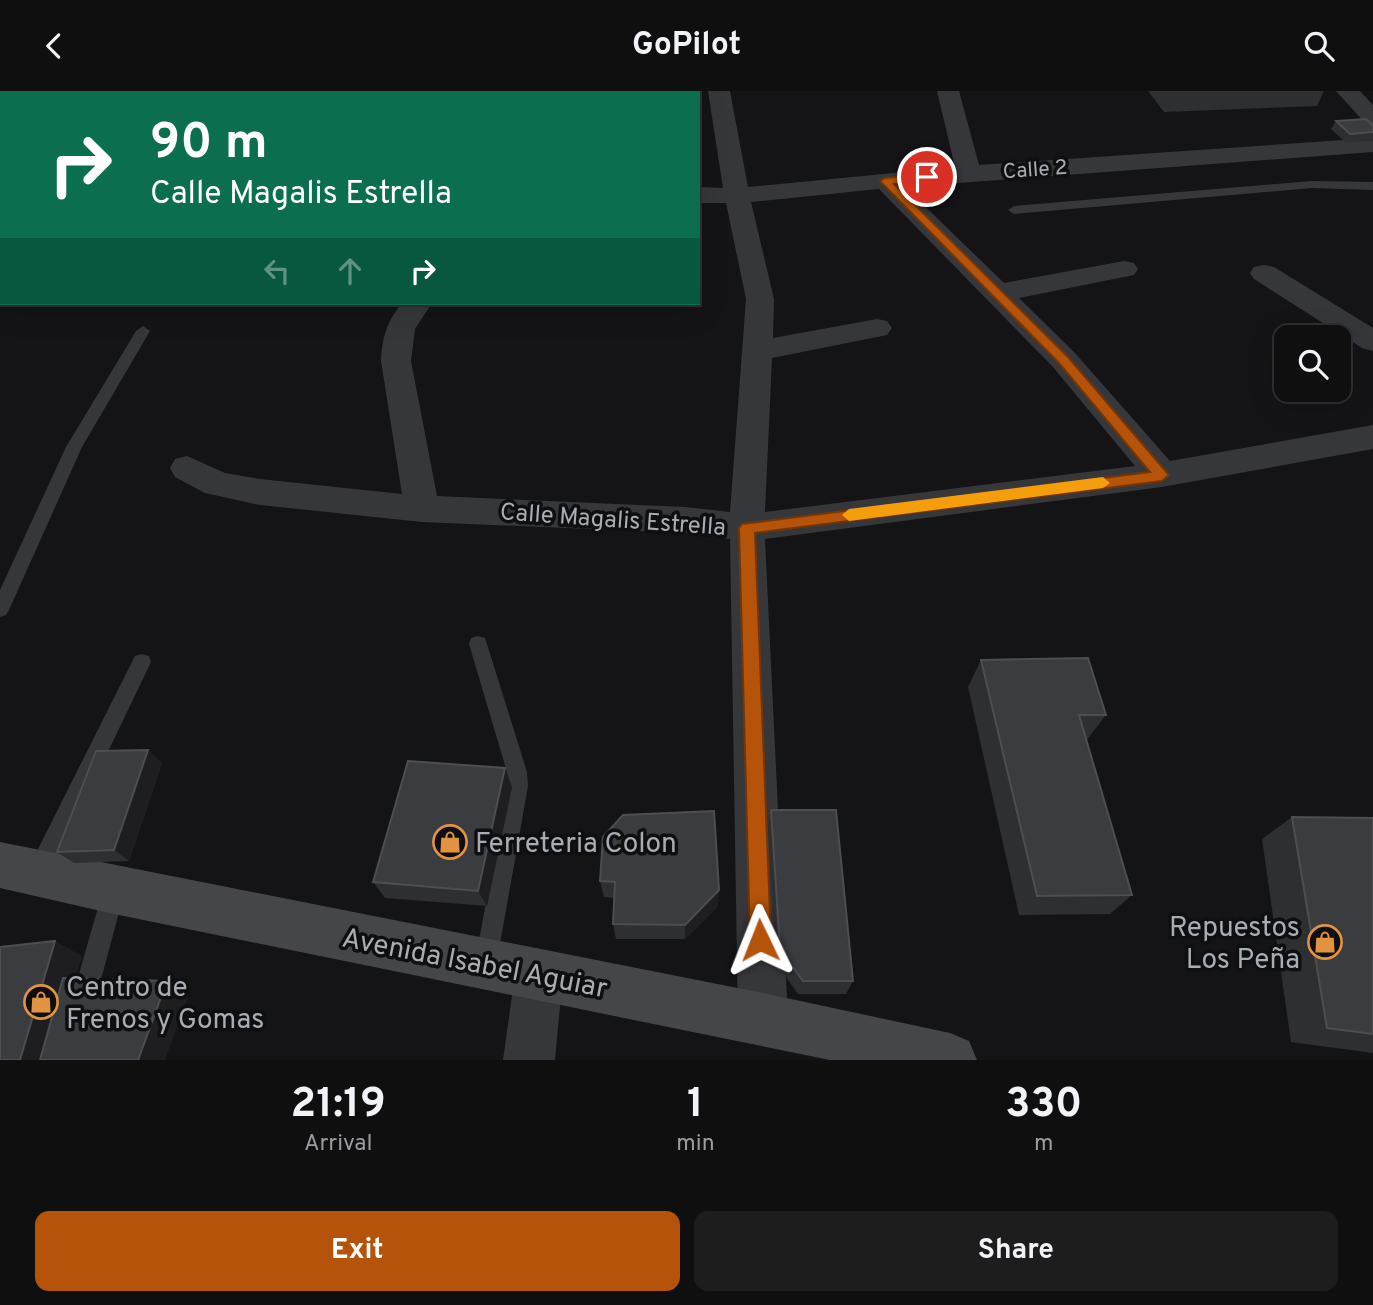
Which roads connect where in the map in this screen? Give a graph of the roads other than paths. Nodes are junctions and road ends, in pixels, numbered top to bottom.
1 (948, 91) edge
2 (1347, 91) edge
3 (712, 94) edge
4 (1373, 118) edge
5 (1373, 145) edge
6 (969, 173) junction
7 (885, 181) junction
8 (1373, 186) edge
9 (700, 195) edge
10 (737, 196) junction
11 (1014, 210) dead end
12 (1125, 269) dead end
13 (1264, 273) dead end
14 (999, 293) junction
15 (416, 305) edge
16 (877, 328) dead end
17 (143, 331) dead end
18 (1373, 341) edge
19 (757, 351) junction
20 (1373, 437) edge
21 (187, 468) dead end
22 (1162, 475) junction
23 (422, 509) junction
24 (747, 528) junction
25 (0, 610) edge
26 (478, 644) dead end
27 (142, 662) dead end
28 (19, 868) edge
29 (114, 890) junction
30 (485, 964) junction
31 (539, 974) junction
32 (77, 1021) edge
33 (792, 1036) edge
34 (529, 1060) edge
35 (950, 1060) edge

1 - 6 street
2 - 4 street
3 - 10 street
5 - 6 street, Calle 2
6 - 7 street, Calle 2
7 - 10 street, Calle 2
7 - 14 street
8 - 11 lane
9 - 10 street, Calle 2
10 - 19 street
12 - 14 street
13 - 18 street
14 - 22 street
15 - 23 street
16 - 19 street
17 - 25 lane
19 - 24 street
20 - 22 street, Calle Magalis Estrella
21 - 23 street, Calle Magalis Estrella
22 - 24 street, Calle Magalis Estrella
23 - 24 street, Calle Magalis Estrella
24 - 33 street
26 - 30 lane
27 - 28 lane
28 - 29 main road, Avenida Isabel Aguiar
29 - 30 main road, Avenida Isabel Aguiar
29 - 32 lane
30 - 31 main road, Avenida Isabel Aguiar
31 - 33 main road, Avenida Isabel Aguiar
31 - 34 street
33 - 35 main road, Avenida Isabel Aguiar

